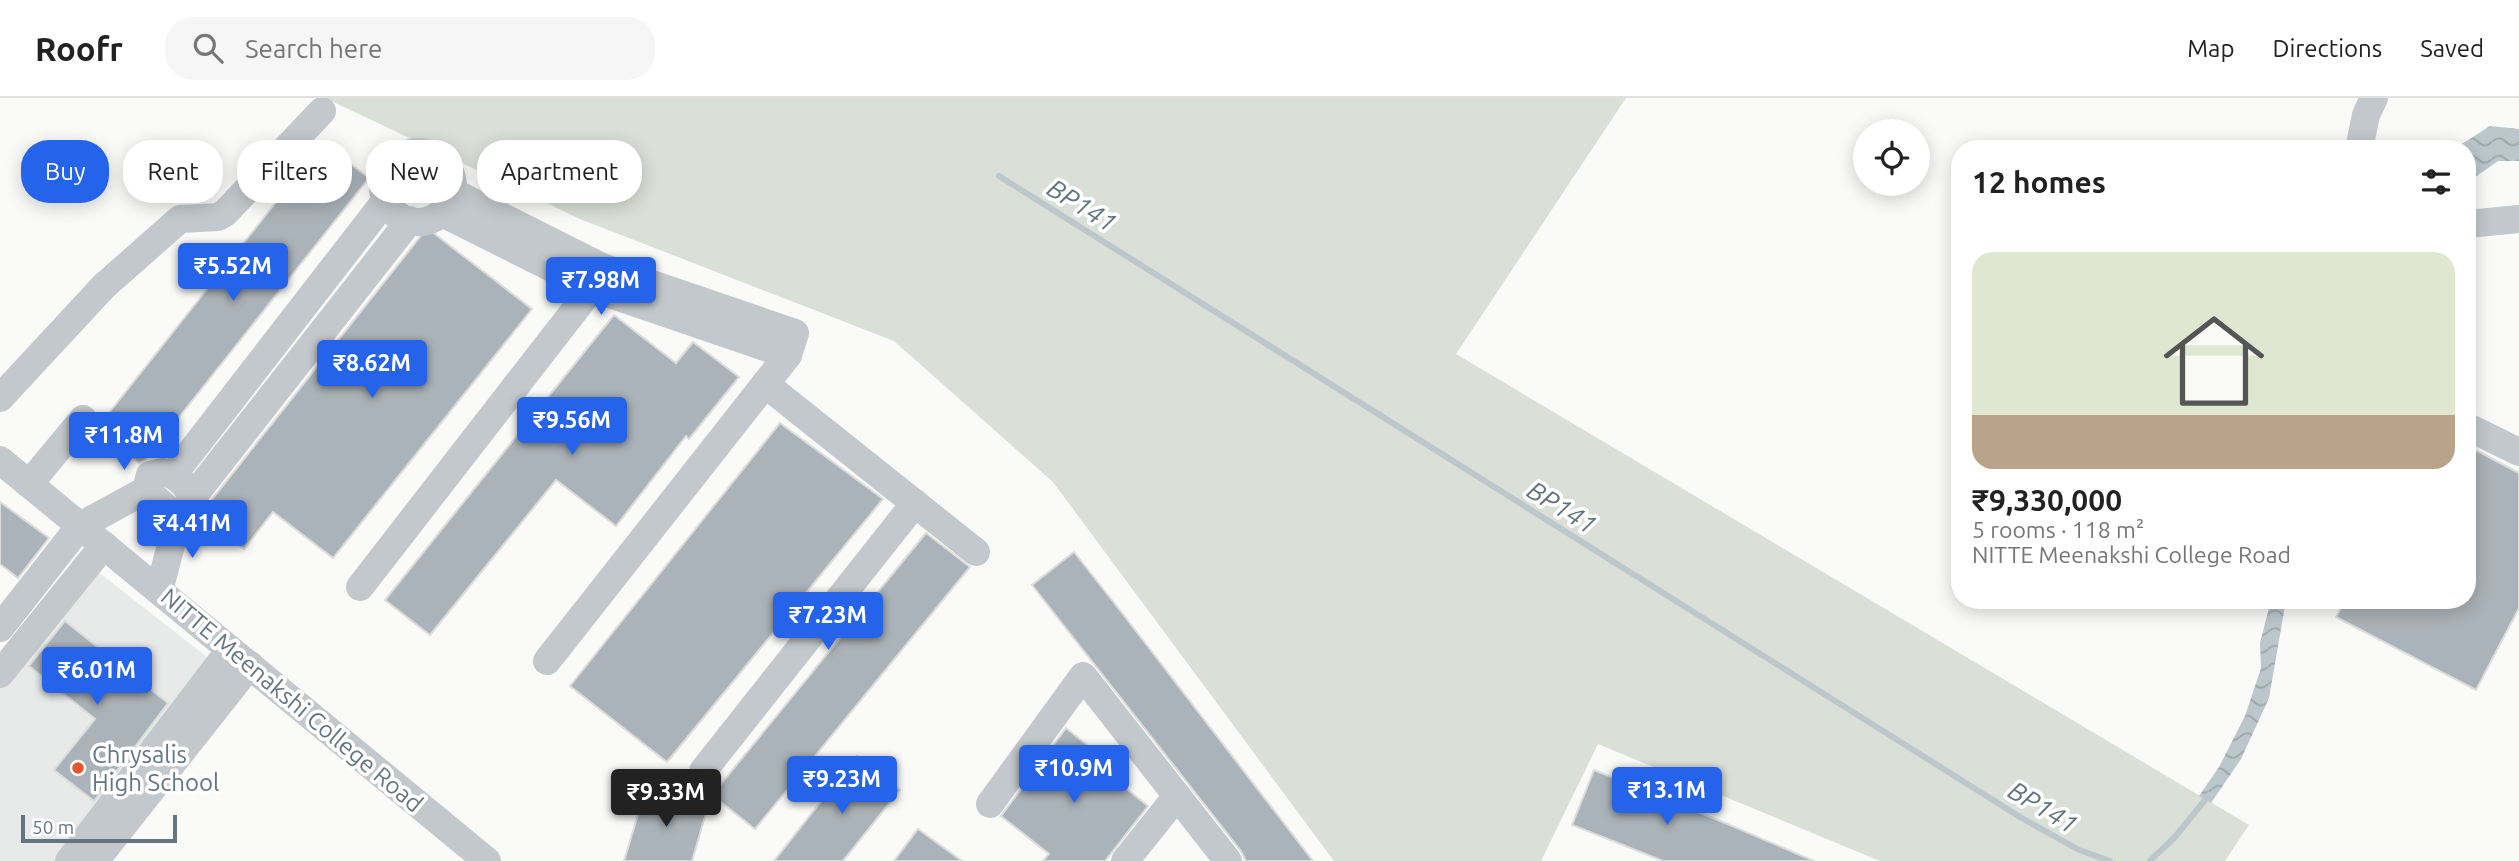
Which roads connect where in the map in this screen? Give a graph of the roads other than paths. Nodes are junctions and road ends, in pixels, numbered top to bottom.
1 (2375, 98) edge
2 (322, 111) dead end
3 (2361, 140) edge
4 (384, 203) edge
5 (388, 203) edge
6 (447, 203) joint
7 (2519, 219) edge
8 (410, 220) junction
9 (2476, 223) edge
10 (597, 277) junction
11 (765, 384) junction
12 (0, 398) edge
13 (83, 419) dead end
14 (2476, 431) edge
15 (2519, 452) edge
16 (0, 460) edge
17 (173, 475) junction
18 (30, 484) junction
19 (146, 490) junction
20 (915, 503) junction
21 (185, 508) junction
22 (80, 526) junction
23 (104, 545) junction
24 (976, 552) dead end
25 (360, 587) dead end
26 (159, 591) junction
27 (0, 628) edge
28 (240, 657) junction
29 (547, 661) dead end
30 (0, 674) edge
31 (703, 771) dead end
32 (1177, 796) junction
33 (990, 804) dead end
34 (469, 855) edge
35 (69, 861) edge
36 (95, 861) edge
37 (1125, 861) edge
38 (1228, 861) edge

1 - 3 street
2 - 12 street
4 - 17 street
5 - 8 street
6 - 8 street
6 - 10 street
7 - 9 street
8 - 21 street
10 - 11 street
10 - 25 street
11 - 20 street
11 - 29 street
13 - 18 street
14 - 15 street
16 - 18 street, NITTE Meenakshi College Road
17 - 19 street
17 - 21 street
18 - 22 street, NITTE Meenakshi College Road
19 - 21 street
19 - 22 street
20 - 24 street
20 - 31 street
21 - 26 street
22 - 23 street, NITTE Meenakshi College Road
22 - 27 street
23 - 26 street, NITTE Meenakshi College Road
23 - 30 street
26 - 28 street, NITTE Meenakshi College Road
28 - 34 street, NITTE Meenakshi College Road
28 - 35 street
28 - 36 street
32 - 33 street
32 - 37 street
32 - 38 street

